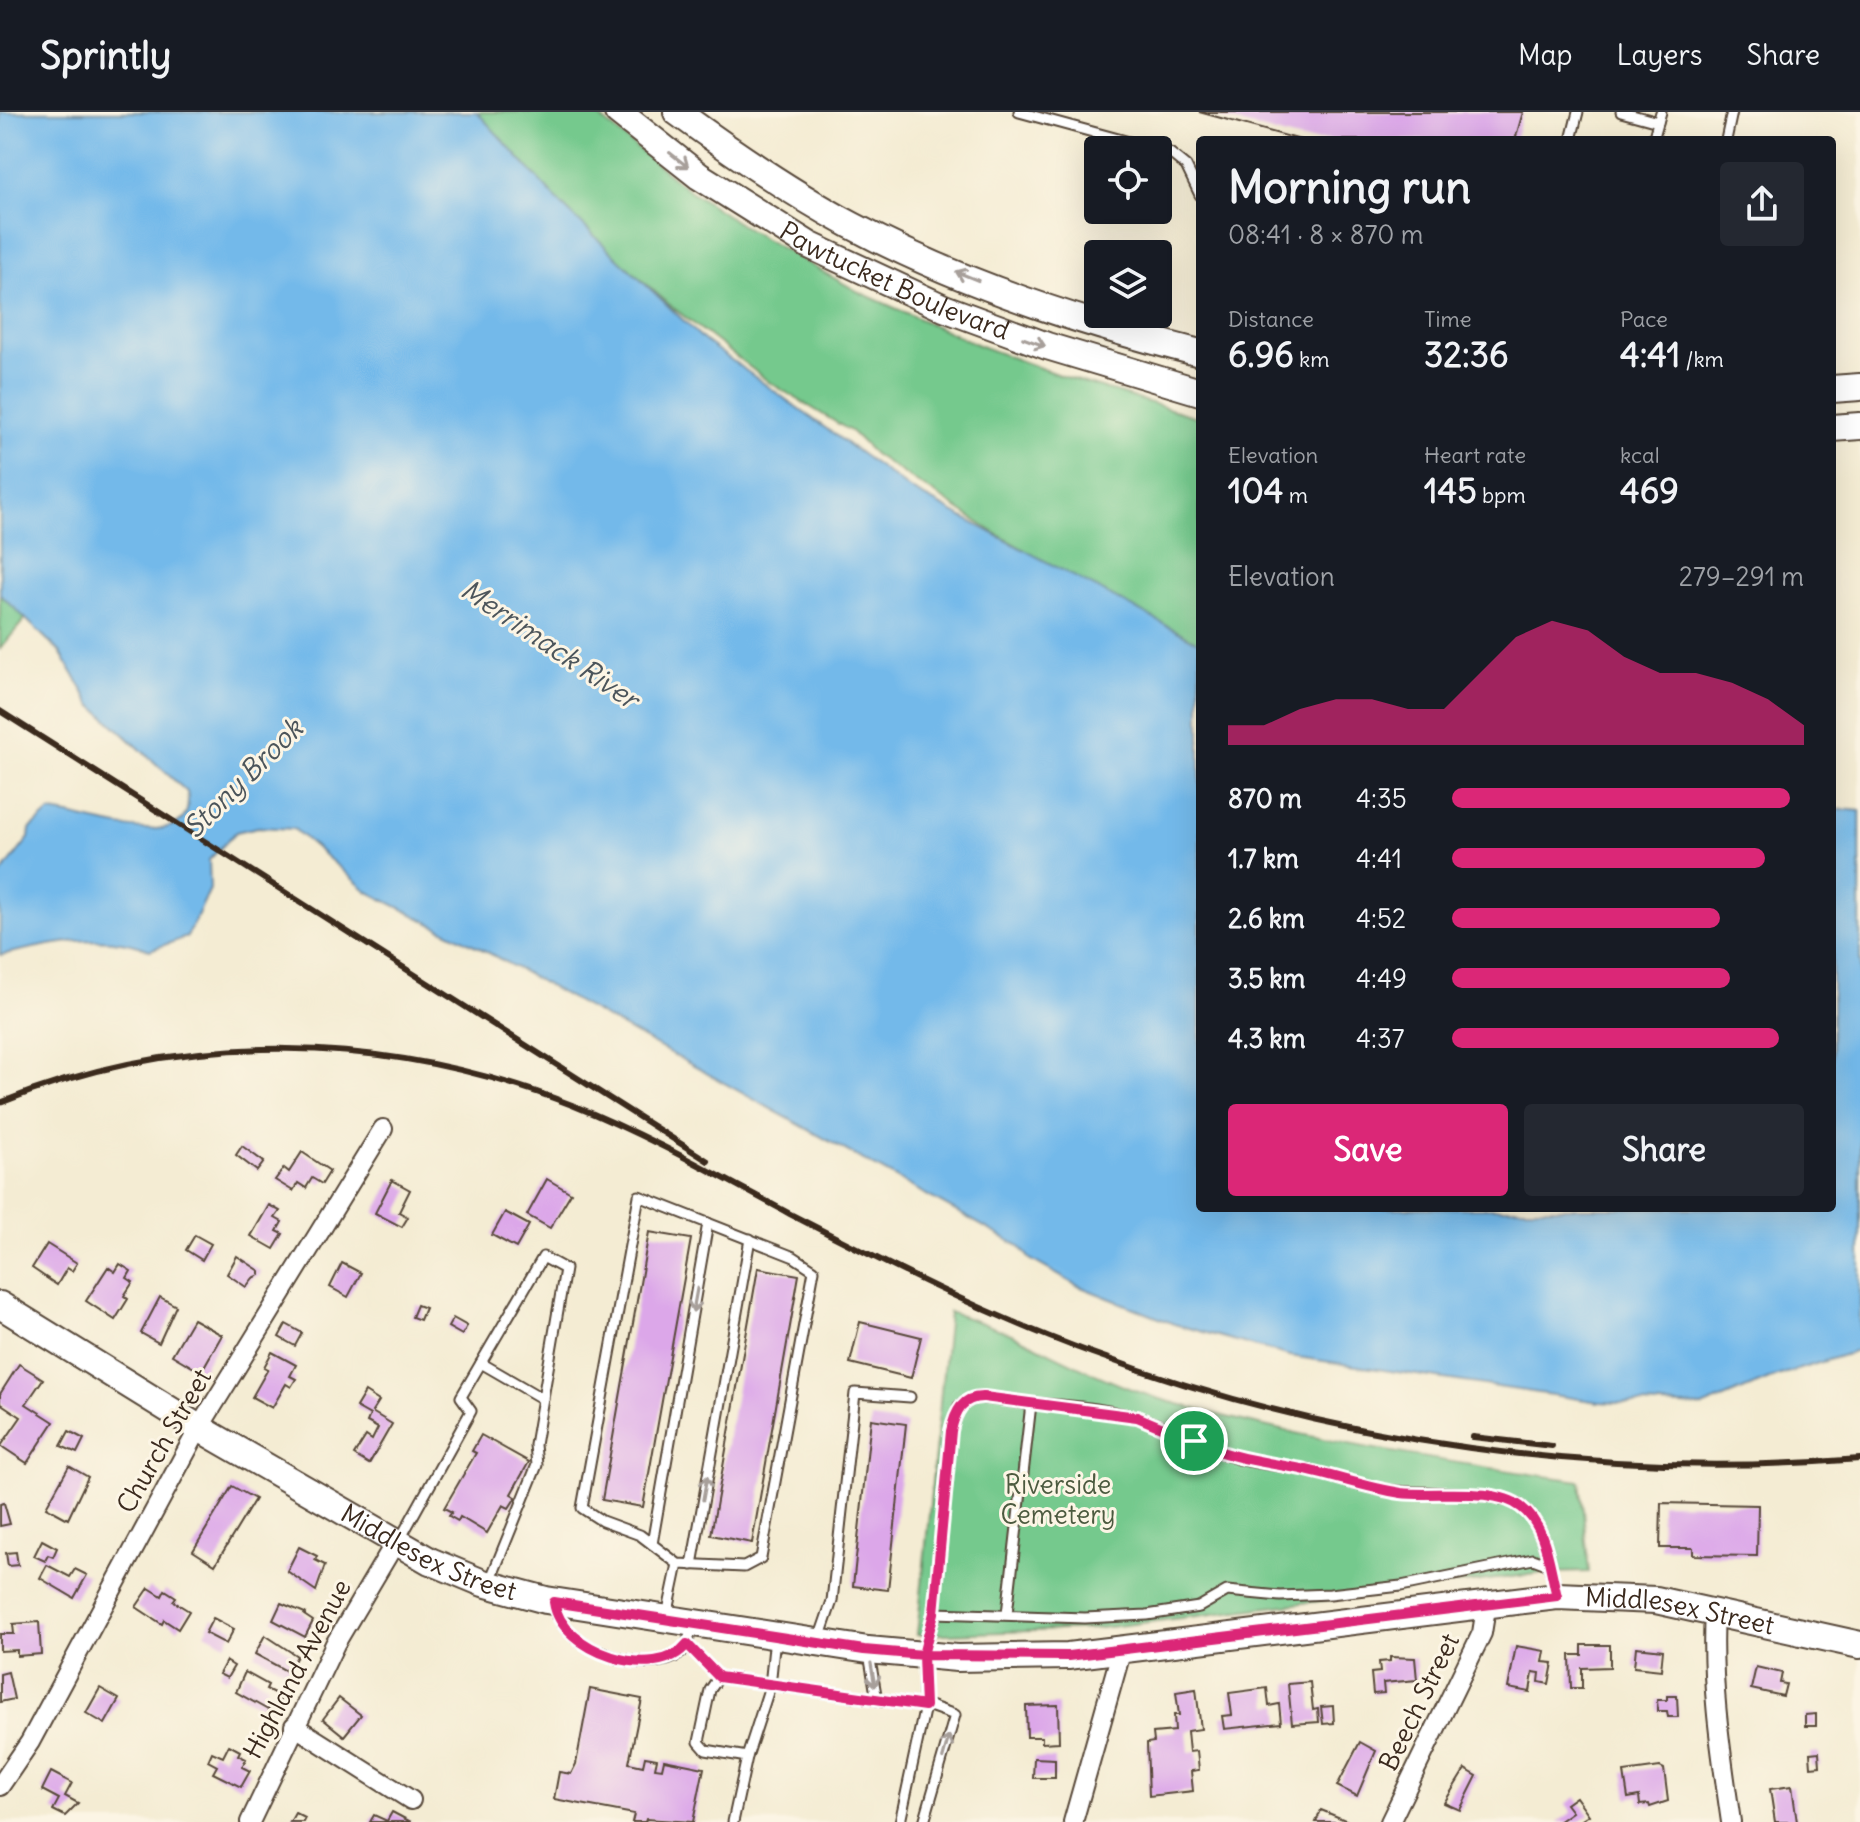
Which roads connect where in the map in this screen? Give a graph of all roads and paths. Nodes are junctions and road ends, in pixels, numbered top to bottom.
1 (618, 112) edge
2 (677, 112) edge
3 (1019, 112) edge
4 (1578, 112) edge
5 (1621, 112) edge
6 (1732, 112) edge
7 (1659, 117) edge
8 (1572, 136) edge
9 (1727, 136) edge
10 (1196, 187) edge
11 (1196, 352) edge
12 (1860, 387) edge
13 (1836, 389) edge
14 (1196, 391) edge
15 (1860, 426) edge
16 (1836, 428) edge
17 (383, 1129) dead end
18 (708, 1223) junction
19 (750, 1239) junction
20 (0, 1305) edge
21 (481, 1363) junction
22 (910, 1397) dead end
23 (543, 1399) junction
24 (1031, 1404) junction
25 (199, 1428) junction
26 (396, 1543) junction
27 (652, 1544) junction
28 (678, 1564) junction
29 (692, 1565) junction
30 (1549, 1565) junction
31 (488, 1585) junction
32 (1557, 1596) junction
33 (554, 1602) junction
34 (1487, 1602) junction
35 (1714, 1612) junction
36 (934, 1613) junction
37 (1007, 1614) junction
38 (682, 1629) junction
39 (775, 1636) junction
40 (818, 1643) junction
41 (1860, 1645) edge
42 (1122, 1649) junction
43 (868, 1650) junction
44 (923, 1655) junction
45 (719, 1677) junction
46 (770, 1686) junction
47 (877, 1700) junction
48 (925, 1706) junction
49 (294, 1726) junction
50 (747, 1757) junction
51 (0, 1786) edge
52 (411, 1800) dead end
53 (250, 1822) edge
54 (733, 1822) edge
55 (900, 1822) edge
56 (924, 1822) edge
57 (1073, 1822) edge
58 (1390, 1822) edge
59 (1731, 1822) edge

1 -> 14 main road, Pawtucket Boulevard
11 -> 2 main road, Pawtucket Boulevard
3 - 10 lane
4 - 8 lane
5 - 7 lane
6 - 9 lane
12 - 13 main road
15 - 16 main road
17 - 25 street, Church Street
18 - 19 lane
18 -> 27 lane
18 - 27 lane
29 -> 19 lane
19 - 29 lane
20 - 25 main road, Middlesex Street
21 - 23 lane
21 - 23 lane
21 - 26 lane
22 - 40 lane
23 - 31 lane
24 - 30 lane
24 - 36 lane
24 - 37 lane
25 - 26 main road, Middlesex Street
25 - 51 street, Church Street
26 - 31 main road, Middlesex Street
26 - 49 street, Highland Avenue
27 - 28 lane
28 - 29 lane
28 - 38 lane
30 - 32 lane
30 - 37 lane
31 - 33 main road, Middlesex Street
32 - 34 main road, Middlesex Street
32 - 35 main road, Middlesex Street
33 - 38 main road, Middlesex Street
33 - 38 lane
34 - 42 main road, Middlesex Street
34 - 58 street, Beech Street
35 - 41 main road, Middlesex Street
35 - 59 street
36 - 37 lane
36 - 44 lane
38 - 39 main road, Middlesex Street
38 - 45 lane
39 - 40 main road, Middlesex Street
39 - 46 lane
40 - 43 main road, Middlesex Street
42 - 44 main road, Middlesex Street
42 - 57 street
43 - 44 main road, Middlesex Street
43 -> 47 lane
44 - 48 lane
45 - 46 lane
45 - 50 lane
46 - 47 lane
46 - 50 lane
47 - 48 lane
48 - 55 lane
56 -> 48 lane
49 - 52 street
49 - 53 street, Highland Avenue
50 - 54 lane

